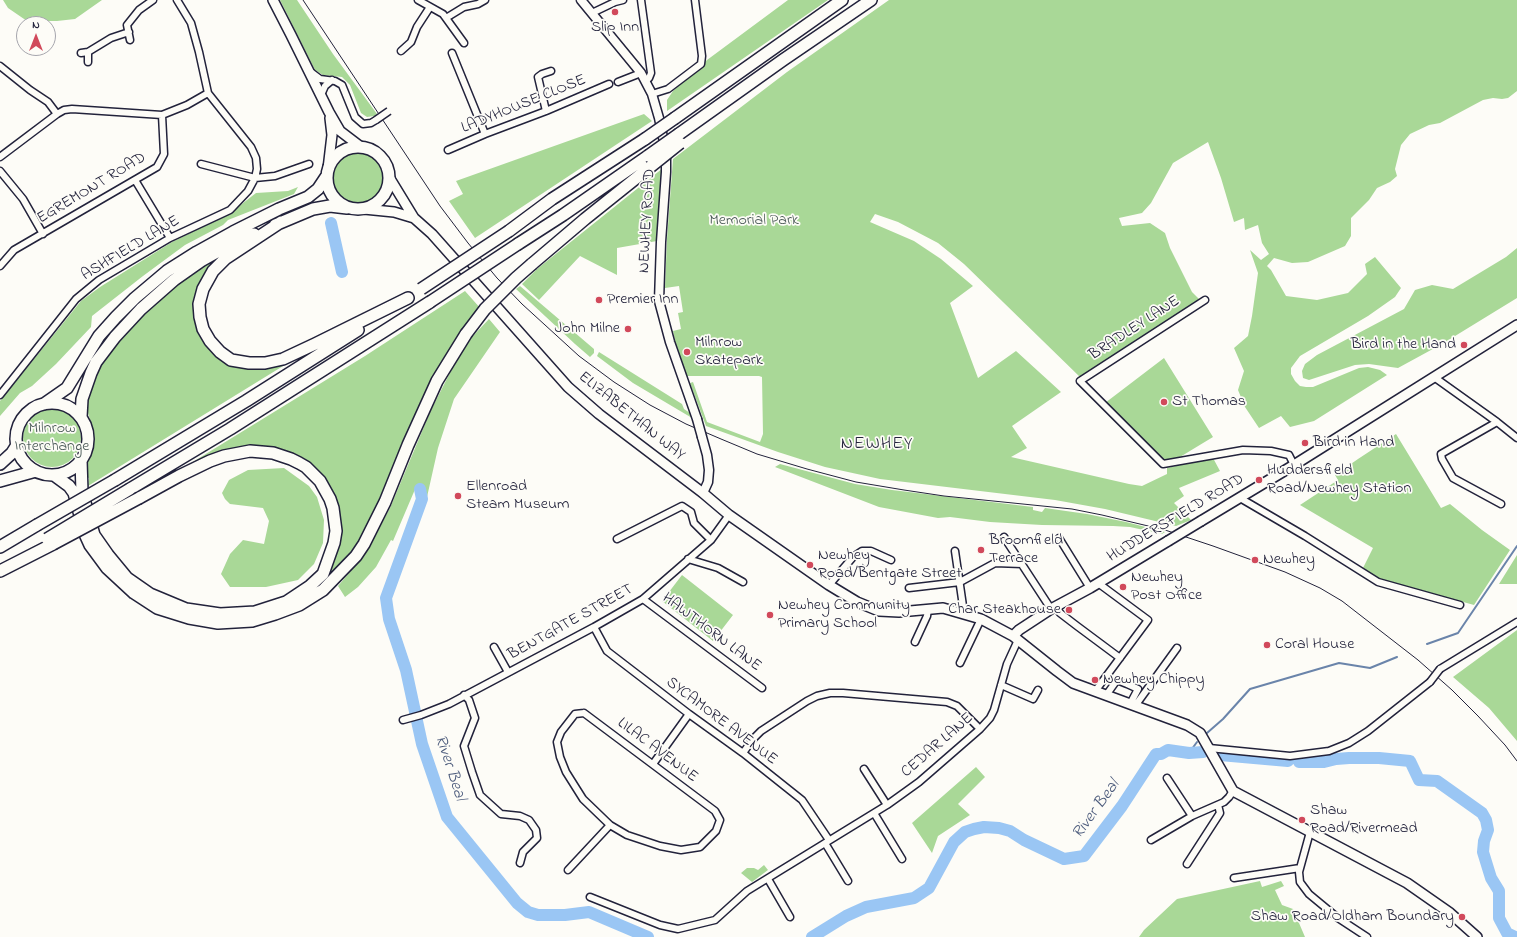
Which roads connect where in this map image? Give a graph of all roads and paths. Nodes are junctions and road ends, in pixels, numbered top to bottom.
1 (153, 0) edge
2 (273, 0) edge
3 (418, 0) edge
4 (485, 0) edge
5 (581, 0) edge
6 (623, 0) edge
7 (640, 0) edge
8 (695, 0) edge
9 (842, 0) edge
10 (871, 0) edge
11 (180, 1) edge
12 (430, 7) junction
13 (592, 13) junction
14 (446, 18) junction
15 (129, 32) junction
16 (130, 40) dead end
17 (464, 43) dead end
18 (401, 51) dead end
19 (452, 53) dead end
20 (88, 62) dead end
21 (1, 67) edge
22 (309, 71) junction
23 (551, 71) dead end
24 (641, 72) junction
25 (332, 80) junction
26 (646, 81) junction
27 (618, 82) dead end
28 (609, 84) dead end
29 (208, 93) junction
30 (652, 94) junction
31 (321, 95) junction
32 (389, 111) dead end
33 (546, 111) junction
34 (329, 112) junction
35 (57, 114) junction
36 (162, 115) junction
37 (485, 134) junction
38 (361, 147) junction
39 (448, 150) dead end
40 (0, 157) edge
41 (649, 161) junction
42 (201, 164) dead end
43 (309, 164) dead end
44 (0, 171) edge
45 (327, 173) junction
46 (389, 177) junction
47 (255, 178) junction
48 (135, 180) junction
49 (347, 208) junction
50 (364, 209) junction
51 (414, 218) junction
52 (281, 222) junction
53 (43, 234) junction
54 (170, 238) junction
55 (0, 266) edge
56 (408, 298) junction
57 (1205, 300) dead end
58 (1517, 326) edge
59 (1434, 377) junction
60 (0, 395) edge
61 (44, 404) junction
62 (81, 418) junction
63 (1497, 422) junction
64 (1517, 438) edge
65 (17, 445) junction
66 (81, 460) junction
67 (0, 464) edge
68 (1294, 465) junction
69 (36, 471) junction
70 (54, 475) junction
71 (0, 481) edge
72 (703, 493) junction
73 (1240, 498) junction
74 (1501, 504) dead end
75 (729, 514) junction
76 (1004, 537) dead end
77 (1059, 538) dead end
78 (617, 539) dead end
79 (711, 540) junction
80 (50, 542) junction
81 (0, 547) edge
82 (956, 551) dead end
83 (688, 559) junction
84 (891, 560) dead end
85 (1022, 564) junction
86 (0, 566) edge
87 (0, 571) edge
88 (743, 582) dead end
89 (960, 582) junction
90 (829, 585) junction
91 (1094, 586) junction
92 (910, 588) dead end
93 (644, 599) junction
94 (1460, 605) dead end
95 (1054, 608) junction
96 (928, 609) junction
97 (964, 613) junction
98 (981, 619) junction
99 (1517, 622) edge
100 (594, 628) junction
101 (1016, 638) junction
102 (915, 642) dead end
103 (494, 647) dead end
104 (1177, 648) dead end
105 (1120, 658) junction
106 (960, 663) dead end
107 (508, 672) junction
108 (1001, 685) junction
109 (762, 688) dead end
110 (1038, 690) dead end
111 (1096, 690) junction
112 (1107, 694) junction
113 (464, 695) junction
114 (1132, 705) junction
115 (689, 714) junction
116 (402, 720) dead end
117 (980, 729) junction
118 (1209, 748) junction
119 (743, 753) junction
120 (653, 764) junction
121 (864, 769) dead end
122 (1166, 778) dead end
123 (1233, 791) junction
124 (887, 805) junction
125 (1218, 805) junction
126 (874, 813) junction
127 (1192, 816) junction
128 (610, 825) junction
129 (1310, 832) junction
130 (1150, 840) dead end
131 (827, 842) junction
132 (902, 859) dead end
133 (520, 863) dead end
134 (1187, 864) dead end
135 (1300, 868) junction
136 (568, 870) dead end
137 (1234, 878) dead end
138 (768, 879) junction
139 (848, 881) dead end
140 (590, 897) dead end
141 (790, 917) dead end
142 (1367, 937) edge
143 (1477, 937) edge

1 - 15 street
2 - 22 main road
3 - 12 street
4 - 14 street
5 - 13 street, NEWHEY ROAD
6 - 13 street
7 - 26 street
8 - 30 street
9 - 56 highway, bridge
10 - 41 highway, bridge
11 - 29 street
12 - 14 street
12 - 18 street
13 - 24 street, NEWHEY ROAD
14 - 17 street
15 - 16 street
15 - 20 street
19 - 37 street
21 - 35 street
22 - 25 street
22 - 31 main road
23 - 33 street
24 - 26 street, NEWHEY ROAD
24 - 27 street
25 - 31 street
25 - 32 street, bridge
26 - 30 street, NEWHEY ROAD
28 - 33 street, LADYHOUSE CLOSE
29 - 36 street
29 - 47 street
30 - 72 street, NEWHEY ROAD, bridge
31 - 34 main road
33 - 37 street, LADYHOUSE CLOSE
34 - 38 main road
34 - 45 main road
35 - 36 street
35 - 40 street
36 - 48 street, EGREMONT ROAD
37 - 39 street, LADYHOUSE CLOSE
38 - 45 highway
38 - 46 highway
41 - 70 highway, bridge
41 - 80 highway, bridge
42 - 47 street
43 - 47 street
44 - 53 street
45 - 49 highway
45 - 61 highway
46 - 50 highway
46 - 51 main road, ELIZABETHAN WAY
47 - 54 street, ASHFIELD LANE
48 - 53 street, EGREMONT ROAD
48 - 54 street
49 - 50 highway
49 - 52 highway
50 - 51 main road, ELIZABETHAN WAY
51 - 72 main road, ELIZABETHAN WAY
52 - 56 highway
52 - 62 highway
53 - 55 street, EGREMONT ROAD
54 - 60 street, ASHFIELD LANE
56 - 81 highway, bridge
57 - 68 street, BRADLEY LANE
58 - 59 main road, HUDDERSFIELD ROAD
59 - 63 street
59 - 68 main road, HUDDERSFIELD ROAD
61 - 62 highway
61 - 65 highway
62 - 66 highway
63 - 64 street
63 - 74 street
65 - 67 highway
65 - 69 highway
66 - 70 highway
66 - 80 highway, bridge
68 - 73 main road, HUDDERSFIELD ROAD
69 - 70 highway
69 - 71 highway
72 - 75 main road
73 - 91 main road, HUDDERSFIELD ROAD, bridge
73 - 94 street
75 - 79 street, BENTGATE STREET
75 - 90 main road
76 - 85 street
77 - 91 street
78 - 79 street
79 - 83 street, BENTGATE STREET
80 - 86 highway
80 - 87 highway
82 - 89 street
83 - 88 street
83 - 93 street, BENTGATE STREET
84 - 90 street
85 - 89 street
85 - 95 street
89 - 92 street
89 - 97 street
90 - 96 main road
91 - 95 main road, HUDDERSFIELD ROAD
91 - 105 street
93 - 100 street, BENTGATE STREET
93 - 109 street, HAWTHORN LANE
95 - 101 main road, HUDDERSFIELD ROAD
95 - 105 street
96 - 97 main road
96 - 102 street
97 - 98 main road
98 - 101 main road
98 - 106 street
99 - 118 street, bridge
100 - 107 street, BENTGATE STREET
100 - 115 street, SYCAMORE AVENUE
101 - 108 street, CEDAR LANE
101 - 111 main road
103 - 107 street
104 - 114 street
105 - 111 street
107 - 113 street, BENTGATE STREET
108 - 110 street
108 - 117 street, CEDAR LANE
111 - 112 main road
112 - 114 main road
112 - 114 street
113 - 116 street, BENTGATE STREET
113 - 133 street
114 - 118 main road
115 - 119 street, SYCAMORE AVENUE
115 - 120 street
117 - 119 street
117 - 124 street, CEDAR LANE
118 - 123 main road
119 - 131 street, SYCAMORE AVENUE
120 - 128 street, LILAC AVENUE
120 - 128 street, LILAC AVENUE
121 - 124 street
122 - 127 street
123 - 125 street
123 - 129 main road
124 - 126 street, CEDAR LANE
125 - 127 street
125 - 134 street
126 - 131 street, CEDAR LANE
126 - 132 street
127 - 130 street
128 - 136 street
129 - 135 street
129 - 143 main road
131 - 138 street, CEDAR LANE
131 - 139 street, SYCAMORE AVENUE
135 - 137 street
135 - 142 street
138 - 140 street, CEDAR LANE
138 - 141 street

